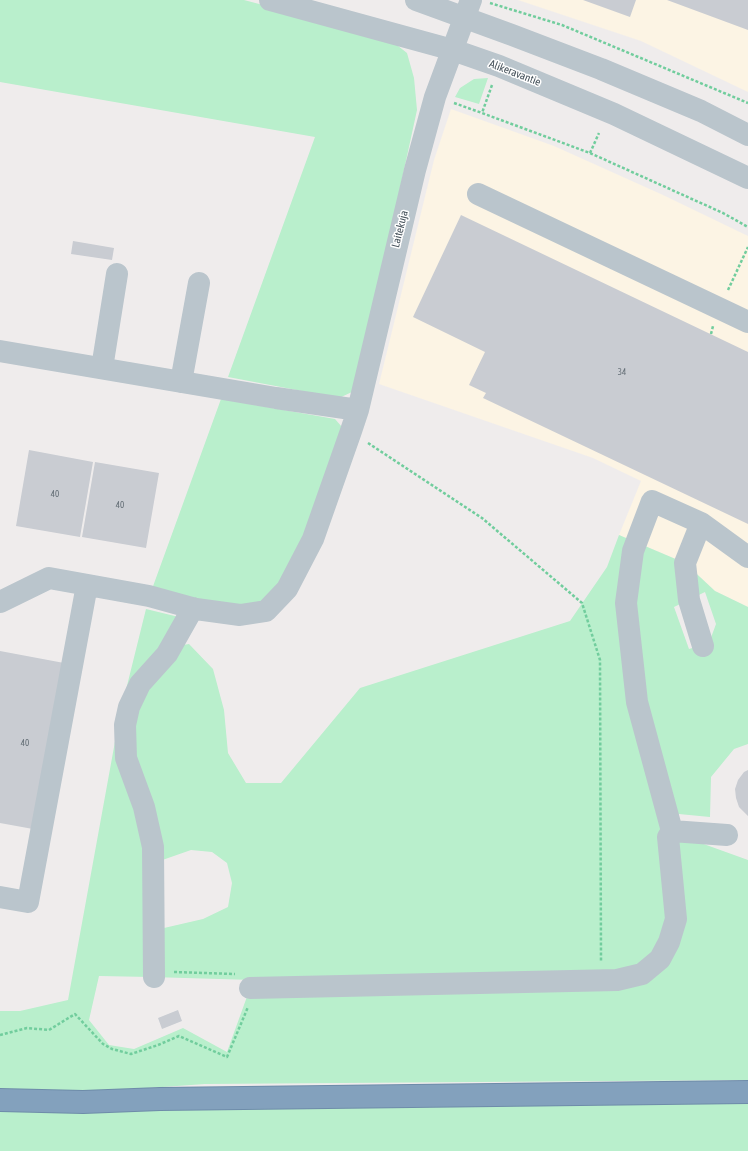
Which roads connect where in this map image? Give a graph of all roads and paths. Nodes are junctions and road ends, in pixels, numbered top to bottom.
1 (270, 0) edge
2 (416, 0) edge
3 (474, 7) edge
4 (520, 12) junction
5 (512, 35) junction
6 (453, 50) junction
7 (499, 66) junction
8 (748, 103) edge
9 (599, 133) dead end
10 (748, 135) edge
11 (590, 153) junction
12 (748, 178) edge
13 (478, 194) dead end
14 (748, 227) edge
15 (748, 247) edge
16 (117, 274) dead end
17 (199, 283) dead end
18 (720, 307) junction
19 (748, 322) edge
20 (0, 351) edge
21 (102, 368) junction
22 (181, 382) junction
23 (358, 410) junction
24 (351, 431) junction
25 (701, 523) junction
26 (748, 557) edge
27 (87, 585) junction
28 (0, 602) edge
29 (193, 608) junction
30 (703, 646) dead end
31 (672, 831) junction
32 (727, 835) dead end
33 (0, 897) edge
34 (593, 963) dead end
35 (154, 974) joint
36 (249, 984) junction
37 (0, 1034) edge
38 (748, 1092) edge
39 (0, 1100) edge

1 - 6 street, Alikeravantie
2 - 3 street
3 - 4 path
3 - 5 street
3 - 6 street, Laitekuja
4 - 5 path
4 - 8 path
5 - 10 street
6 - 7 street, Alikeravantie
6 - 23 street, Laitekuja
7 - 11 path
7 - 12 street, Alikeravantie
9 - 11 path
11 - 14 path
13 - 18 street
15 - 18 path
16 - 21 street
17 - 22 street
18 - 19 street
20 - 21 street
21 - 22 street
22 - 23 street
23 - 24 street, Laitekuja
24 - 29 street, Laitekuja
24 - 34 path
25 - 26 street
25 - 30 street
25 - 31 street
27 - 28 street, Laitekuja
27 - 29 street, Laitekuja
27 - 33 street
29 - 35 street
31 - 32 street
31 - 36 street
35 - 36 path
36 - 37 path
38 - 39 highway

